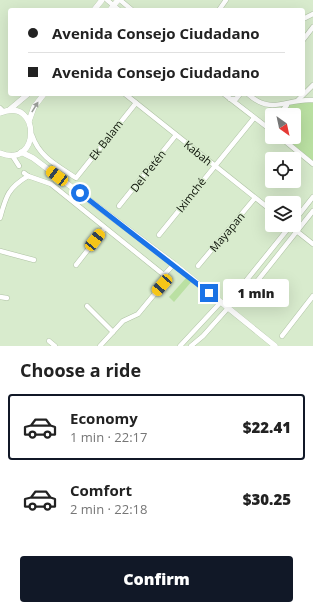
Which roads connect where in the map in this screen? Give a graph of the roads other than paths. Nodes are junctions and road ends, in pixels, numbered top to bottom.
1 (102, 0) edge
2 (107, 0) edge
3 (119, 0) edge
4 (227, 0) edge
5 (96, 8) edge
6 (112, 8) edge
7 (129, 8) edge
8 (221, 8) edge
9 (313, 27) edge
10 (305, 37) edge
11 (313, 85) edge
12 (305, 93) edge
13 (26, 96) edge
14 (42, 96) edge
15 (127, 96) edge
16 (226, 96) edge
17 (238, 96) edge
18 (250, 96) edge
19 (302, 96) edge
20 (230, 99) junction
21 (298, 100) junction
22 (313, 100) edge
23 (136, 103) junction
24 (286, 105) junction
25 (284, 108) edge
26 (9, 110) junction
27 (1, 111) edge
28 (254, 118) junction
29 (29, 121) junction
30 (265, 126) edge
31 (32, 135) junction
32 (176, 135) junction
33 (289, 144) edge
34 (21, 152) junction
35 (0, 153) edge
36 (12, 155) junction
37 (313, 164) edge
38 (19, 166) dead end
39 (215, 166) junction
40 (24, 172) dead end
41 (28, 176) junction
42 (313, 196) edge
43 (255, 198) junction
44 (120, 206) dead end
45 (265, 206) edge
46 (313, 211) edge
47 (301, 212) edge
48 (0, 218) edge
49 (301, 227) edge
50 (105, 228) junction
51 (284, 232) edge
52 (297, 232) joint
53 (159, 235) dead end
54 (313, 244) edge
55 (0, 251) edge
56 (34, 260) dead end
57 (174, 264) junction
58 (76, 265) dead end
59 (198, 266) dead end
60 (164, 275) junction
61 (313, 296) edge
62 (0, 297) edge
63 (233, 297) dead end
64 (7, 298) dead end
65 (220, 303) junction
66 (239, 304) dead end
67 (87, 306) dead end
68 (228, 308) junction
69 (199, 326) junction
70 (113, 332) junction
71 (203, 336) junction
72 (282, 336) dead end
73 (185, 340) junction
74 (49, 341) dead end
75 (192, 345) edge
76 (55, 346) edge
77 (100, 346) edge
78 (180, 346) edge
79 (275, 346) edge

1 - 5 street
2 - 6 street
3 - 6 street
3 - 7 street
4 - 8 street
9 - 10 street
11 - 12 street
13 - 26 street
29 -> 14 street
15 - 23 street, Kabah
16 - 20 street
17 - 20 street
18 - 24 street
19 - 21 street
20 - 28 street
21 - 22 street
21 - 24 street
23 - 31 street, Ek Balam
23 - 32 street, Kabah
24 - 25 street
26 - 27 street
26 - 29 street
28 - 30 street
28 - 39 street, Iximché
29 - 31 street
31 - 34 street
32 - 39 street, Kabah
32 - 44 street, Del Petén
33 - 37 street
34 - 36 street
34 - 57 street
35 - 36 street
36 - 38 street
39 - 43 street, Kabah
39 - 53 street, Iximché
40 - 41 street
41 - 48 street
41 - 50 street
42 - 47 street
43 - 45 street, Kabah
43 - 59 street, Mayapan
46 - 49 street
50 - 58 street
50 - 60 street
51 - 63 street
52 - 54 street
52 - 66 street
55 - 56 street
57 - 60 street
57 - 65 street
60 - 70 street
61 - 72 street
62 - 64 street
65 - 68 street
65 - 69 street
67 - 70 street
68 - 71 street
68 - 79 street
69 - 71 street
69 - 73 street
70 - 77 street
71 - 75 street
73 - 75 street
73 - 78 street
74 - 76 street

